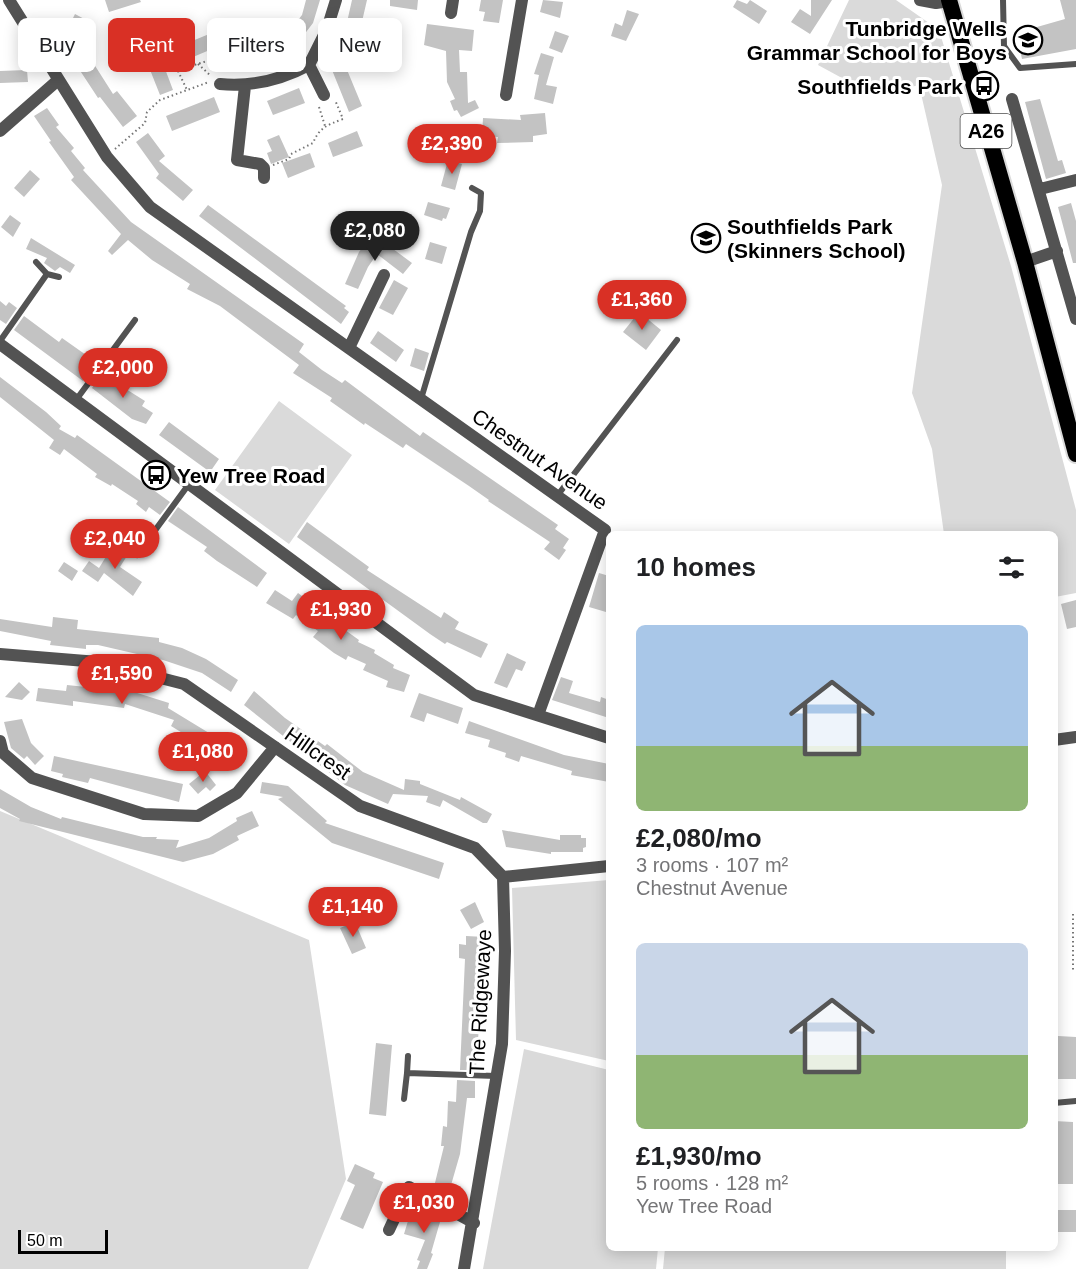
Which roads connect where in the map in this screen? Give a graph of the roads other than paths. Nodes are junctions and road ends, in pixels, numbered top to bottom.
1 (9, 0) edge
2 (336, 0) edge
3 (453, 0) edge
4 (522, 0) edge
5 (920, 0) edge
6 (949, 0) edge
7 (1003, 0) edge
8 (451, 13) dead end
9 (1076, 64) edge
10 (309, 65) junction
11 (57, 81) junction
12 (220, 84) road end
13 (245, 86) junction
14 (324, 95) dead end
15 (506, 95) dead end
16 (1012, 99) dead end
17 (0, 131) edge
18 (264, 173) road end
19 (1076, 180) edge
20 (472, 188) dead end
21 (1040, 189) junction
22 (1057, 251) junction
23 (36, 262) dead end
24 (1025, 262) junction
25 (47, 274) junction
26 (384, 275) dead end
27 (59, 277) dead end
28 (1076, 319) edge
29 (135, 320) dead end
30 (677, 340) dead end
31 (0, 343) edge
32 (349, 348) junction
33 (421, 399) junction
34 (76, 400) junction
35 (1076, 454) edge
36 (189, 484) junction
37 (557, 496) junction
38 (137, 555) dead end
39 (0, 654) edge
40 (538, 715) junction
41 (606, 737) edge
42 (1076, 737) edge
43 (1058, 739) edge
44 (0, 741) edge
45 (275, 747) junction
46 (606, 866) edge
47 (503, 877) junction
48 (408, 1056) dead end
49 (406, 1073) junction
50 (496, 1076) junction
51 (404, 1099) dead end
52 (1076, 1101) edge
53 (1058, 1102) edge
54 (474, 1223) junction
55 (389, 1230) dead end
56 (464, 1269) edge

1 - 11 street, Chestnut Avenue
2 - 10 street
3 - 8 street
4 - 15 street
5 - 6 street
6 - 24 highway, A26
7 - 9 lane
10 - 13 street
10 - 14 street
11 - 17 street
11 - 32 street, Chestnut Avenue
12 - 13 street
13 - 18 street
16 - 21 street
19 - 21 street
20 - 33 lane
21 - 22 street
22 - 24 street
22 - 28 street
23 - 25 lane
24 - 35 highway, A26
25 - 27 lane
25 - 31 lane
26 - 32 street
29 - 34 lane
30 - 37 lane
31 - 34 street
32 - 33 street, Chestnut Avenue
33 - 37 street, Chestnut Avenue
34 - 36 street
36 - 38 lane
36 - 40 street
37 - 40 street, Chestnut Avenue
39 - 45 street, Hillcrest
40 - 41 street
42 - 43 street
44 - 45 street
45 - 47 street, Hillcrest
46 - 47 street
47 - 50 street, The Ridgewaye
48 - 49 lane
49 - 50 lane
49 - 51 lane
50 - 54 street, The Ridgewaye
52 - 53 lane
54 - 55 street
54 - 56 street, The Ridgewaye

